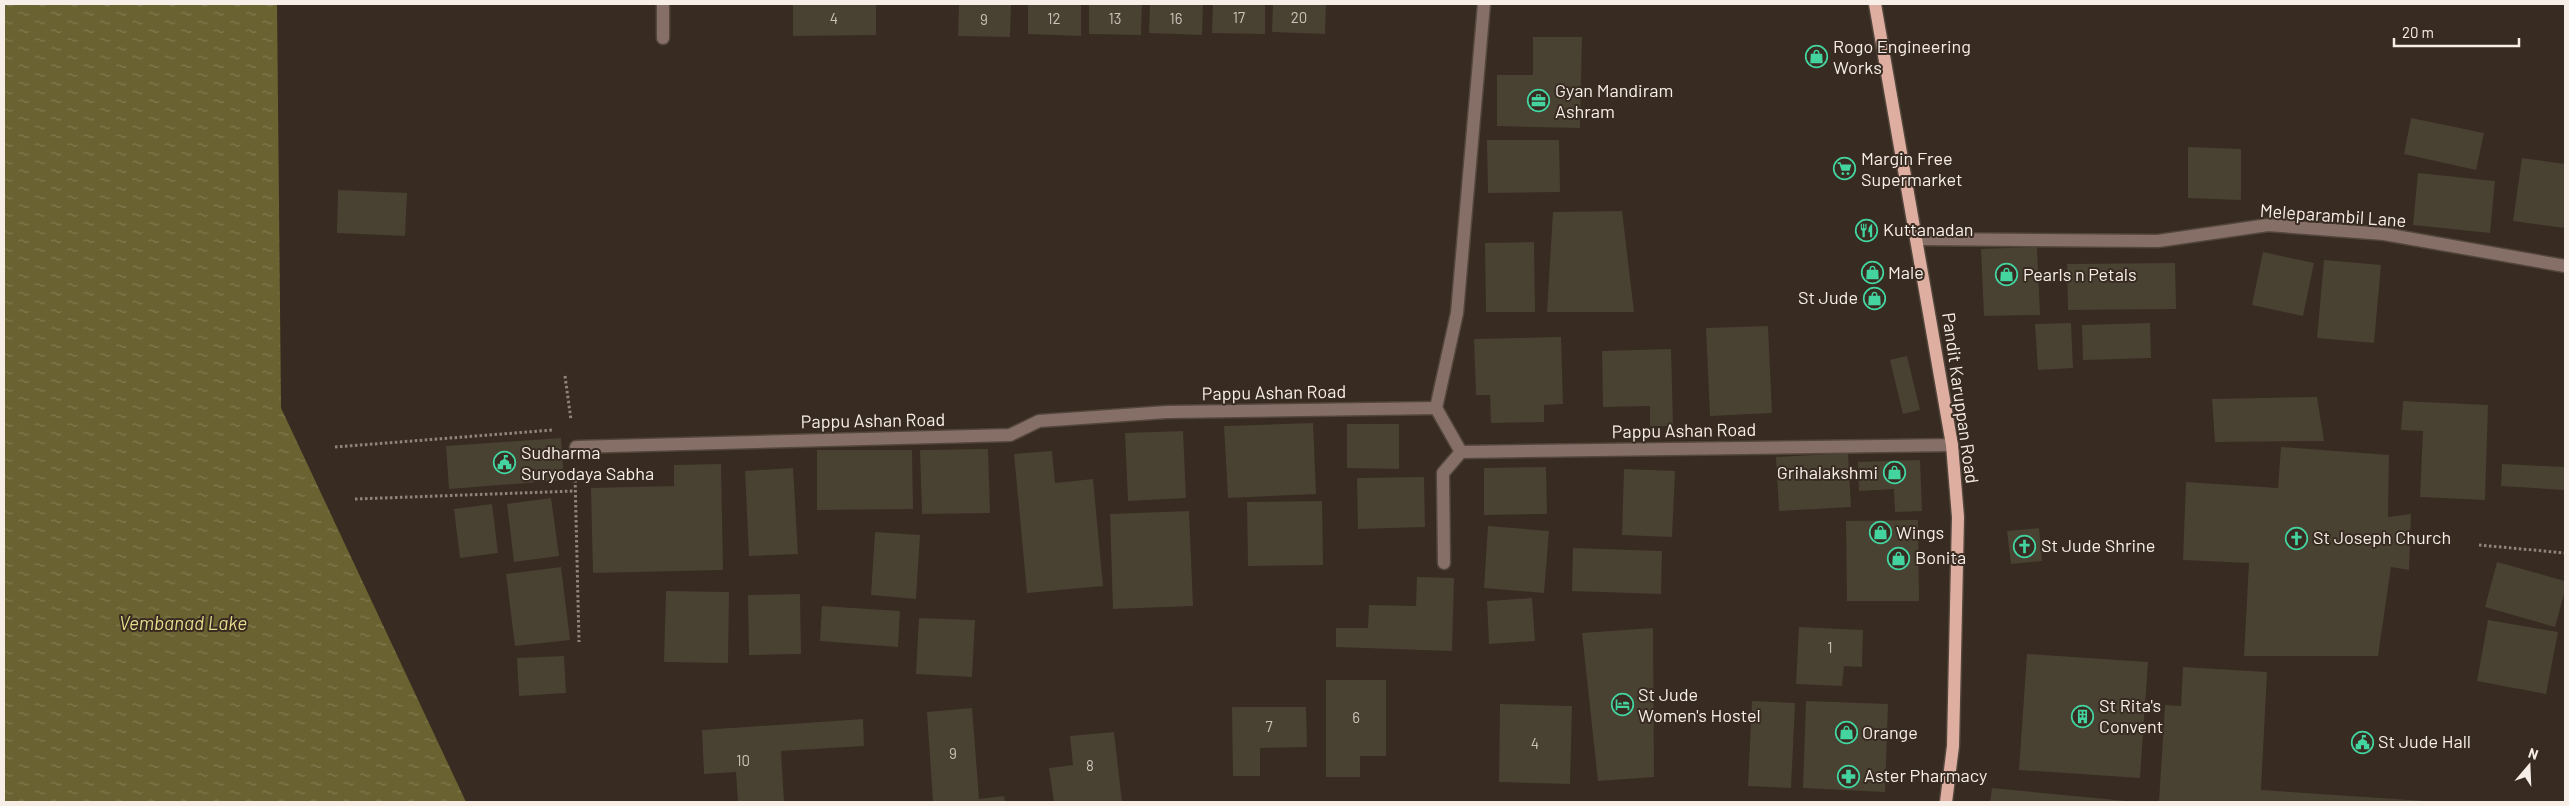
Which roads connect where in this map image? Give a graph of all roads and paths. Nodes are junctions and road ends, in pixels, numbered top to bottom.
1 (663, 4) edge
2 (1484, 4) edge
3 (1875, 4) edge
4 (663, 38) dead end
5 (1917, 239) junction
6 (2565, 266) edge
7 (565, 376) dead end
8 (1436, 408) junction
9 (572, 428) junction
10 (1952, 445) junction
11 (334, 446) dead end
12 (576, 446) junction
13 (1461, 452) junction
14 (575, 491) junction
15 (355, 499) dead end
16 (2478, 545) dead end
17 (2565, 553) edge
18 (1444, 563) dead end
19 (579, 642) dead end
20 (1946, 802) edge

1 - 4 street
2 - 8 street
3 - 5 main road, Pandit Karuppan Road
5 - 6 street, Meleparambil Lane
5 - 10 main road, Pandit Karuppan Road
7 - 9 path
8 - 12 street, Pappu Ashan Road
8 - 13 street
9 - 11 path
9 - 12 path
10 - 13 street, Pappu Ashan Road
10 - 20 main road, Pandit Karuppan Road
12 - 14 path
13 - 18 street
14 - 15 path
14 - 19 path
16 - 17 path

